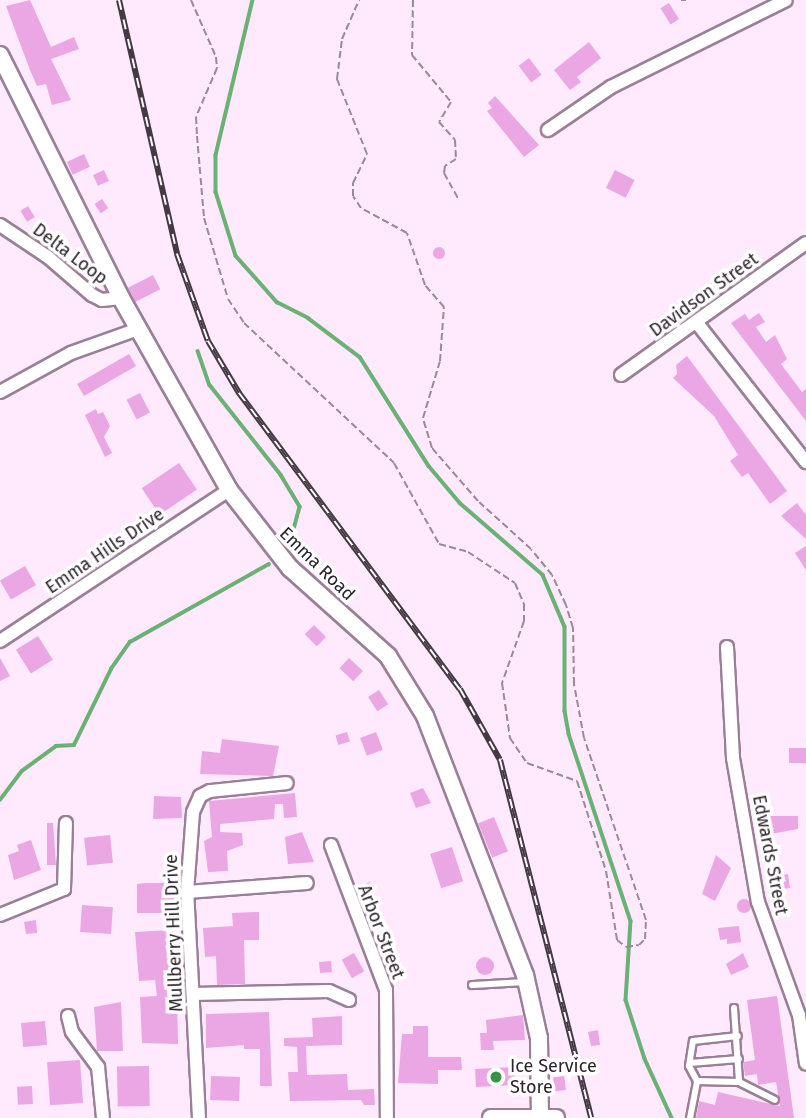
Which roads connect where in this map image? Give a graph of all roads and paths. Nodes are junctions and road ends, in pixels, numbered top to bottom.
1 (191, 0) edge
2 (359, 0) edge
3 (413, 0) edge
4 (681, 0) edge
5 (686, 0) edge
6 (786, 0) edge
7 (0, 55) edge
8 (548, 130) dead end
9 (458, 200) dead end
10 (0, 225) edge
11 (806, 243) edge
12 (121, 298) junction
13 (697, 323) junction
14 (138, 329) junction
15 (621, 375) dead end
16 (0, 392) edge
17 (806, 462) edge
18 (229, 490) junction
19 (0, 641) edge
20 (727, 647) dead end
21 (287, 783) dead end
22 (66, 824) dead end
23 (331, 845) dead end
24 (307, 883) dead end
25 (187, 892) junction
26 (0, 915) edge
27 (527, 982) junction
28 (472, 985) dead end
29 (193, 994) junction
30 (349, 1000) dead end
31 (734, 1008) dead end
32 (68, 1016) dead end
33 (738, 1035) junction
34 (739, 1059) junction
35 (690, 1063) junction
36 (806, 1064) edge
37 (697, 1082) junction
38 (739, 1082) junction
39 (775, 1100) dead end
40 (545, 1117) edge
41 (103, 1118) edge
42 (199, 1118) edge
43 (387, 1118) edge
44 (491, 1118) edge
45 (690, 1118) edge

1 - 2 path
3 - 9 path
4 - 5 path
6 - 8 street
7 - 12 street, Emma Road
10 - 12 street, Delta Loop
11 - 13 street, Davidson Street
12 - 14 street, Emma Road
13 - 15 street, Davidson Street
13 - 17 street
14 - 16 street
14 - 18 street, Emma Road
18 - 19 street, Emma Hills Drive
18 - 27 street, Emma Road
20 - 36 street, Edwards Street
21 - 25 street, Mullberry Hill Drive
22 - 26 street
23 - 43 street, Arbor Street
24 - 25 street
25 - 29 street, Mullberry Hill Drive
27 - 28 lane
27 - 40 street, Emma Road
29 - 30 street
29 - 42 street, Mullberry Hill Drive
31 - 33 lane
32 - 41 street
33 - 34 lane
33 - 35 lane
34 - 35 lane
34 - 38 lane
35 - 37 lane
37 - 38 lane
37 - 45 lane
38 - 39 lane
40 - 44 street

